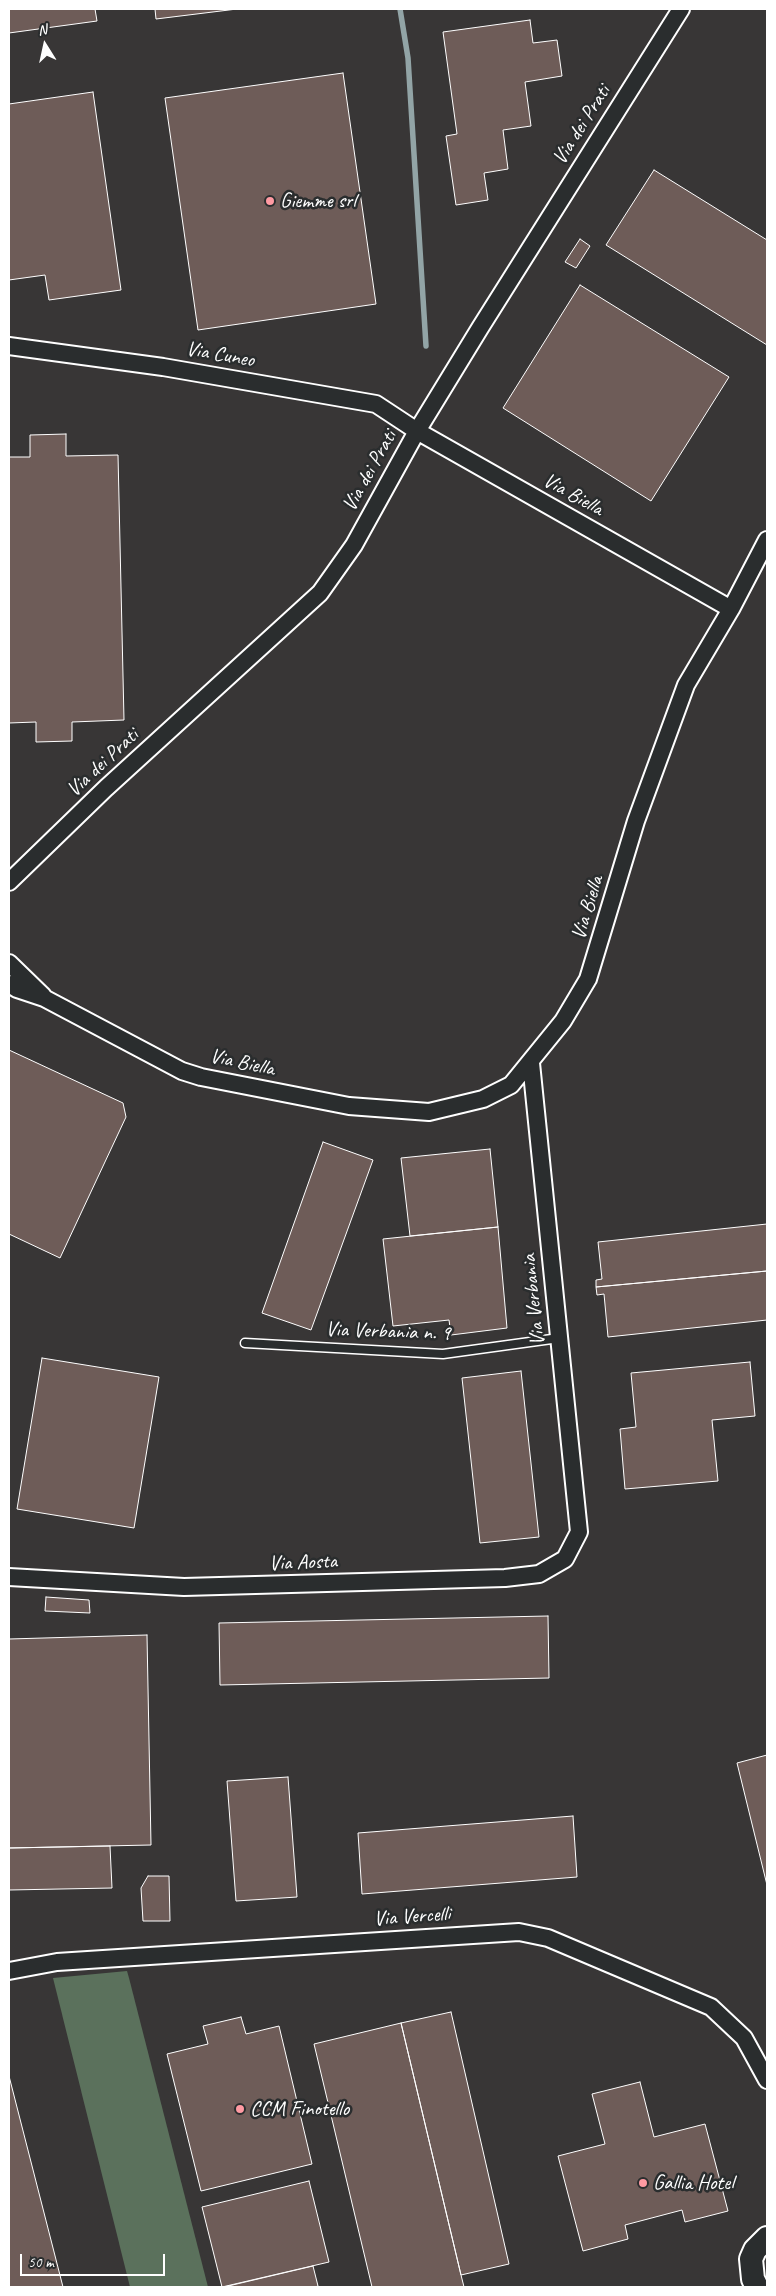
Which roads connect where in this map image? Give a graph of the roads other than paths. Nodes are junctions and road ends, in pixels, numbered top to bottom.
1 (681, 9) edge
2 (9, 346) edge
3 (417, 431) junction
4 (767, 540) edge
5 (731, 609) junction
6 (9, 882) edge
7 (9, 963) edge
8 (9, 984) edge
9 (44, 998) junction
10 (531, 1062) junction
11 (559, 1338) junction
12 (245, 1343) dead end
13 (579, 1532) joint
14 (9, 1577) edge
15 (9, 1970) edge
16 (767, 2080) edge
17 (767, 2238) edge
18 (752, 2284) edge

1 - 3 street, Via dei Prati
2 - 3 street, Via Cuneo
3 - 5 street, Via Biella
3 - 6 street, Via dei Prati
4 - 5 street
5 - 10 street, Via Biella
7 - 9 street, Via Biella
8 - 9 street, Via Biella
9 - 10 street, Via Biella
10 - 11 street, Via Verbania
11 - 12 lane, Via Verbania n. 9
11 - 13 street, Via Verbania
13 - 14 street, Via Aosta
15 - 16 street, Via Vercelli
17 - 18 main road

